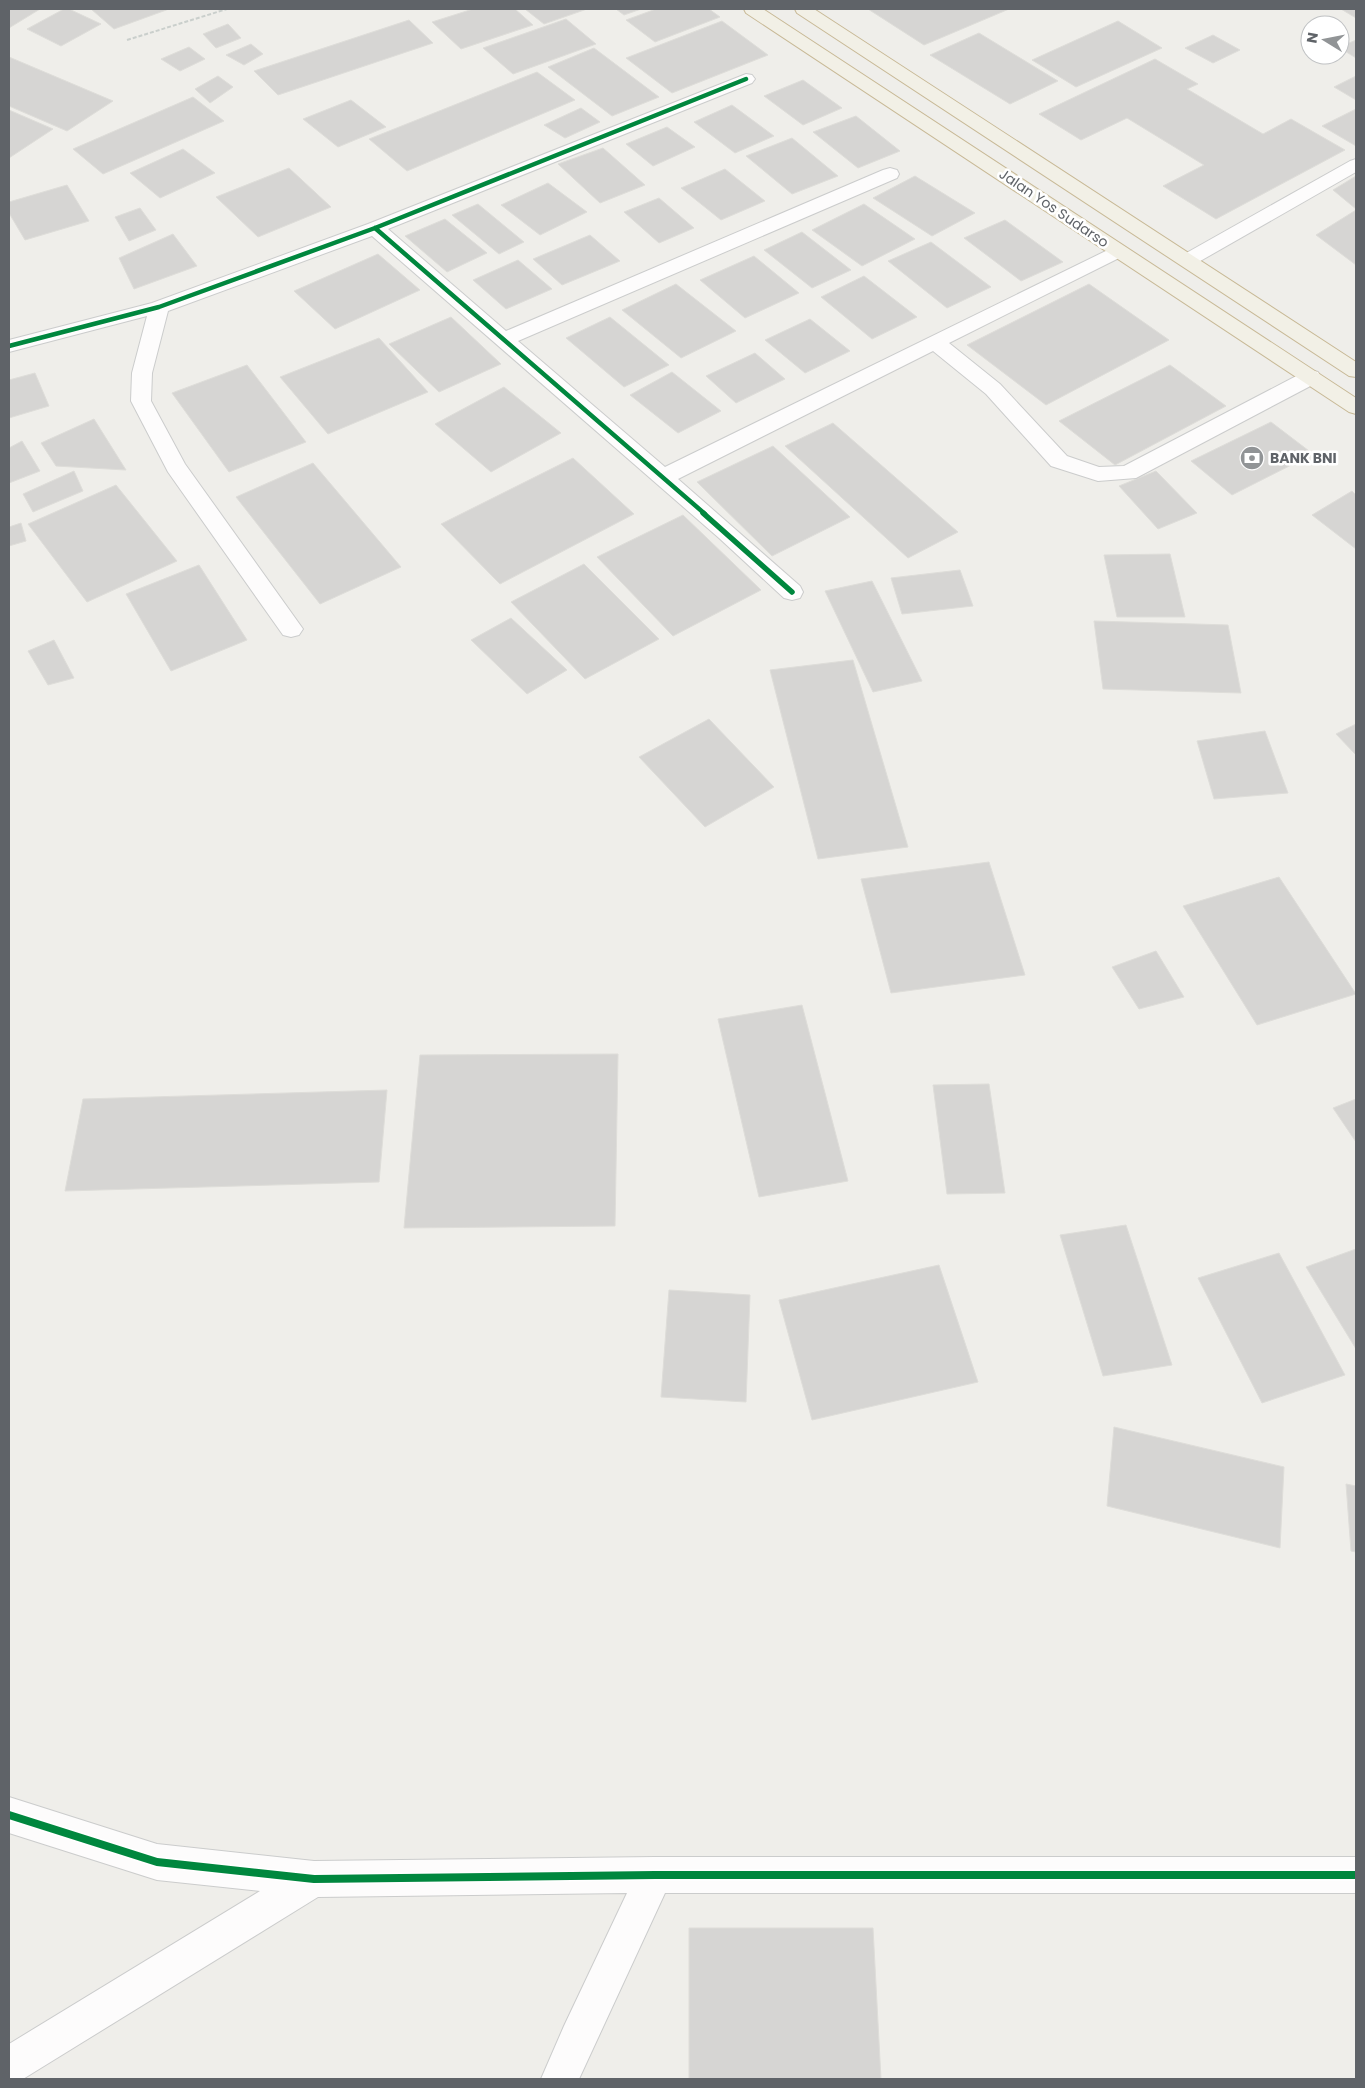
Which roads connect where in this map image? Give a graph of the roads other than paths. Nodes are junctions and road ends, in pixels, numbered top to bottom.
1 (752, 9) edge
2 (804, 9) edge
3 (746, 79) dead end
4 (937, 95) junction
5 (906, 109) junction
6 (1356, 165) edge
7 (890, 174) dead end
8 (375, 228) junction
9 (1118, 251) junction
10 (1188, 260) junction
11 (159, 307) junction
12 (504, 339) junction
13 (935, 342) junction
14 (9, 346) edge
15 (1356, 371) edge
16 (1311, 377) junction
17 (1356, 407) edge
18 (663, 477) junction
19 (792, 592) dead end
20 (291, 629) dead end
21 (9, 1815) edge
22 (655, 1875) junction
23 (1356, 1875) edge
24 (314, 1878) junction
25 (9, 2066) edge
26 (560, 2079) edge

1 - 5 highway, Jalan Yos Sudarso
2 - 4 highway, Jalan Yos Sudarso
3 - 8 street
4 - 5 highway
4 - 10 highway, Jalan Yos Sudarso
5 - 9 highway, Jalan Yos Sudarso
6 - 10 street
7 - 12 street
8 - 11 street
8 - 12 street
9 - 13 street
9 - 16 highway, Jalan Yos Sudarso
10 - 15 highway, Jalan Yos Sudarso
11 - 14 street
11 - 20 street
12 - 18 street
13 - 16 street
13 - 18 street
16 - 17 highway, Jalan Yos Sudarso
18 - 19 street
21 - 24 street
22 - 23 street
22 - 24 street
22 - 26 street
24 - 25 street

